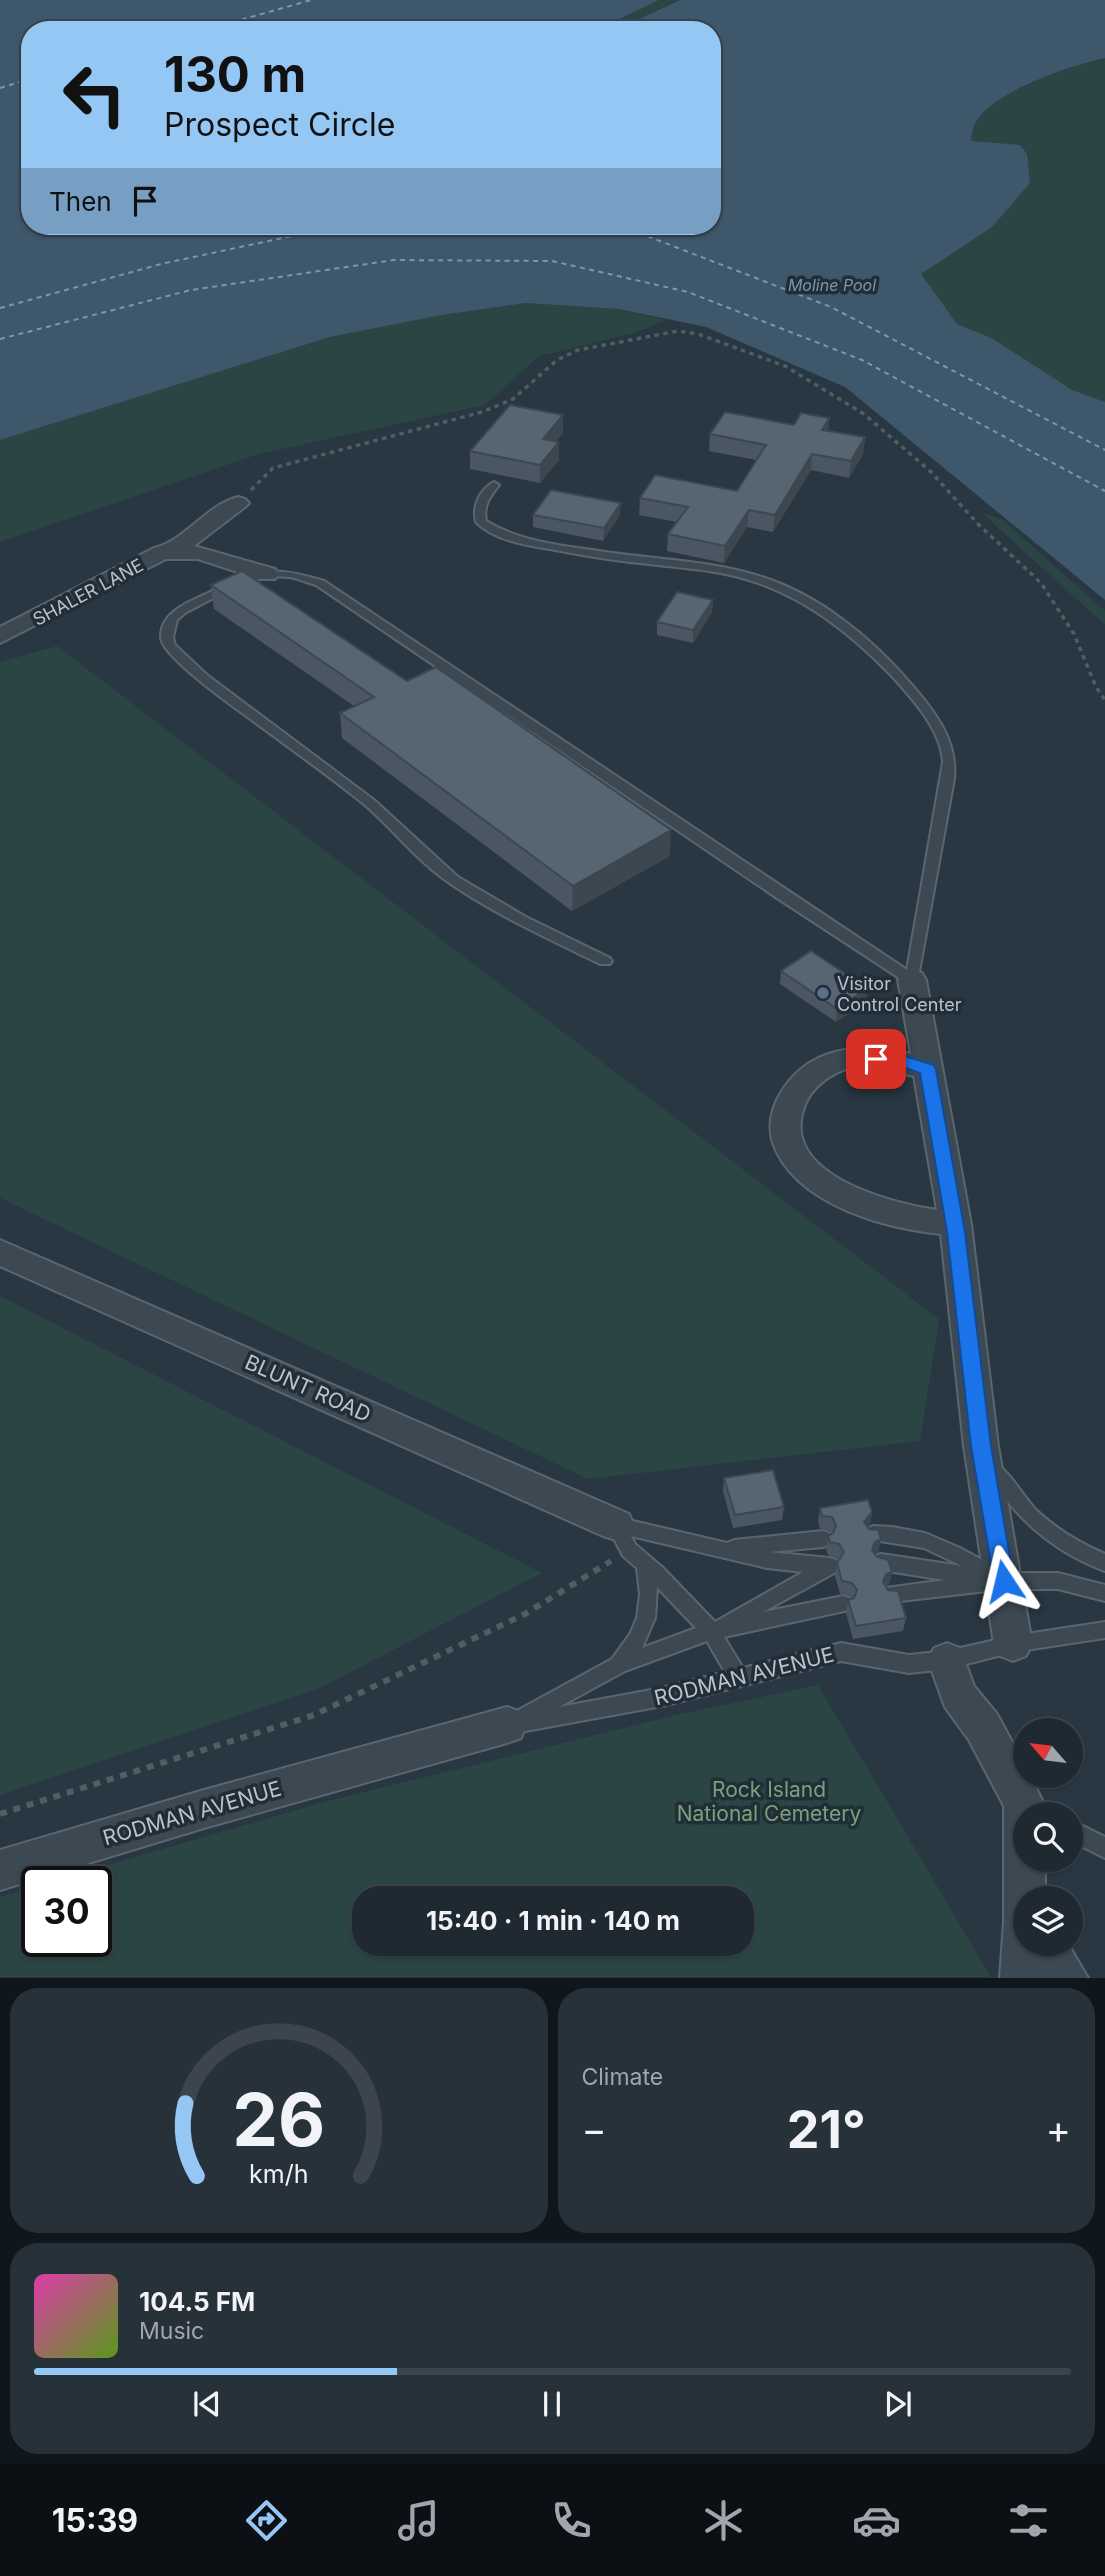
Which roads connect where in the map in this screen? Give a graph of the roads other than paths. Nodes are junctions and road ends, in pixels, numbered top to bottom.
1 (494, 485) dead end
2 (238, 503) road end
3 (176, 551) junction
4 (267, 573) junction
5 (0, 636) edge
6 (605, 961) dead end
7 (912, 980) junction
8 (928, 1070) junction
9 (954, 1224) junction
10 (0, 1252) edge
11 (981, 1446) junction
12 (873, 1534) edge
13 (623, 1538) junction
14 (823, 1539) dead end
15 (722, 1549) junction
16 (881, 1562) edge
17 (645, 1563) junction
18 (1105, 1563) edge
19 (1004, 1581) junction
20 (1105, 1593) edge
21 (892, 1594) edge
22 (843, 1604) dead end
23 (1105, 1630) edge
24 (711, 1631) junction
25 (1013, 1644) junction
26 (947, 1660) junction
27 (619, 1665) junction
28 (739, 1679) junction
29 (507, 1726) junction
30 (1029, 1802) edge
31 (1083, 1836) edge
32 (1105, 1848) edge
33 (0, 1870) edge
34 (1023, 1956) edge
35 (1051, 1956) edge
36 (1021, 1978) edge
37 (1067, 1978) edge

1 - 7 lane
2 - 3 street, SHALER LANE
3 - 4 street, SHALER LANE
3 - 5 street, SHALER LANE
4 - 6 lane
4 - 7 lane
7 - 8 street
8 - 9 street
8 - 9 street
9 - 11 street
10 - 13 street, BLUNT ROAD
11 - 18 lane
11 - 19 street
12 - 19 lane
13 - 15 lane, BLUNT ROAD
13 - 17 lane, BLUNT ROAD
14 - 15 lane, BLUNT ROAD
15 - 24 lane, BLUNT ROAD
16 - 19 lane
17 - 24 lane, BLUNT ROAD
17 - 27 lane
19 - 20 lane
19 - 21 lane
19 - 25 street
22 - 24 lane, RODMAN AVENUE
23 - 25 lane, RODMAN AVENUE
24 - 27 lane, RODMAN AVENUE
24 - 28 lane, BLUNT ROAD
25 - 26 lane, RODMAN AVENUE
26 - 28 lane, RODMAN AVENUE
26 - 30 street
27 - 29 lane, RODMAN AVENUE
28 - 29 lane, RODMAN AVENUE
29 - 33 street, RODMAN AVENUE
31 - 32 lane
34 - 36 street
35 - 37 street

